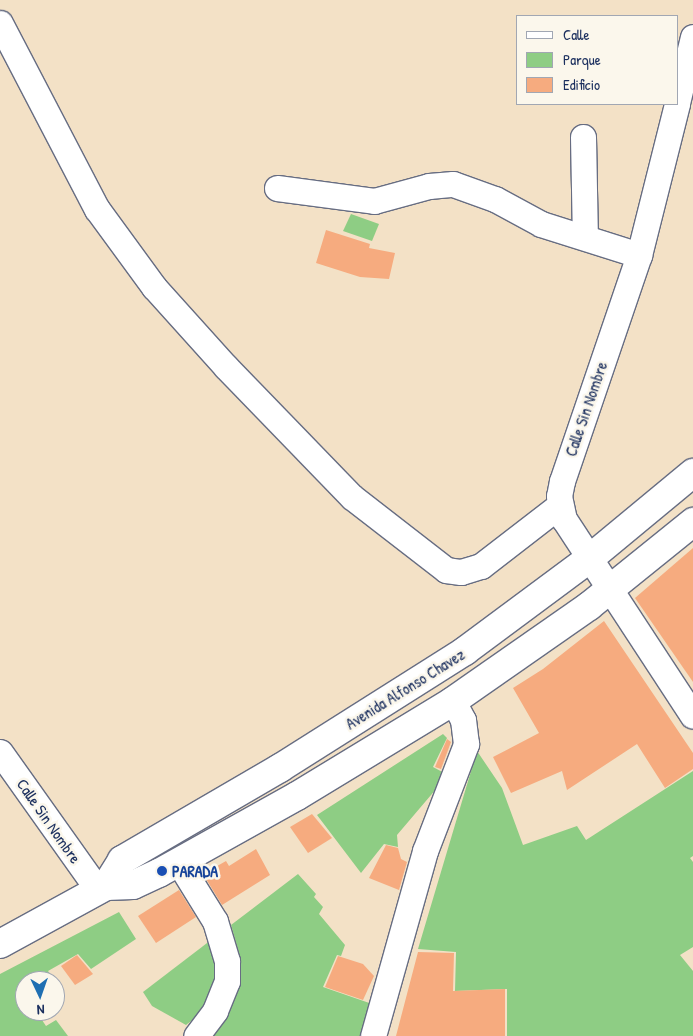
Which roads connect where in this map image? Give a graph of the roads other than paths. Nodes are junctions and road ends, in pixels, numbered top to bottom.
1 (0, 23) edge
2 (693, 37) edge
3 (678, 99) edge
4 (676, 105) edge
5 (583, 137) dead end
6 (277, 188) dead end
7 (585, 238) junction
8 (639, 255) junction
9 (693, 473) edge
10 (560, 506) junction
11 (693, 522) edge
12 (589, 559) junction
13 (610, 590) junction
14 (453, 701) junction
15 (693, 716) edge
16 (0, 752) edge
17 (179, 862) junction
18 (102, 888) junction
19 (0, 944) edge
20 (196, 1036) edge
21 (373, 1036) edge

1 - 10 street
2 - 3 street, Calle Sin Nombre
4 - 8 street, Calle Sin Nombre
5 - 7 street
6 - 7 street
7 - 8 street
8 - 10 street, Calle Sin Nombre
9 - 12 main road, Avenida Alfonso Chavez
10 - 12 street, Calle Sin Nombre
11 - 13 main road, Avenida Alfonso Chavez
12 - 13 street, Calle Sin Nombre
12 - 18 main road, Avenida Alfonso Chavez
13 - 14 main road, Avenida Alfonso Chavez
13 - 15 street, Calle Sin Nombre
14 - 17 main road, Avenida Alfonso Chavez
14 - 21 street
16 - 18 street, Calle Sin Nombre
17 - 18 main road, Avenida Alfonso Chavez
17 - 20 street
18 - 19 main road, Avenida Alfonso Chavez

